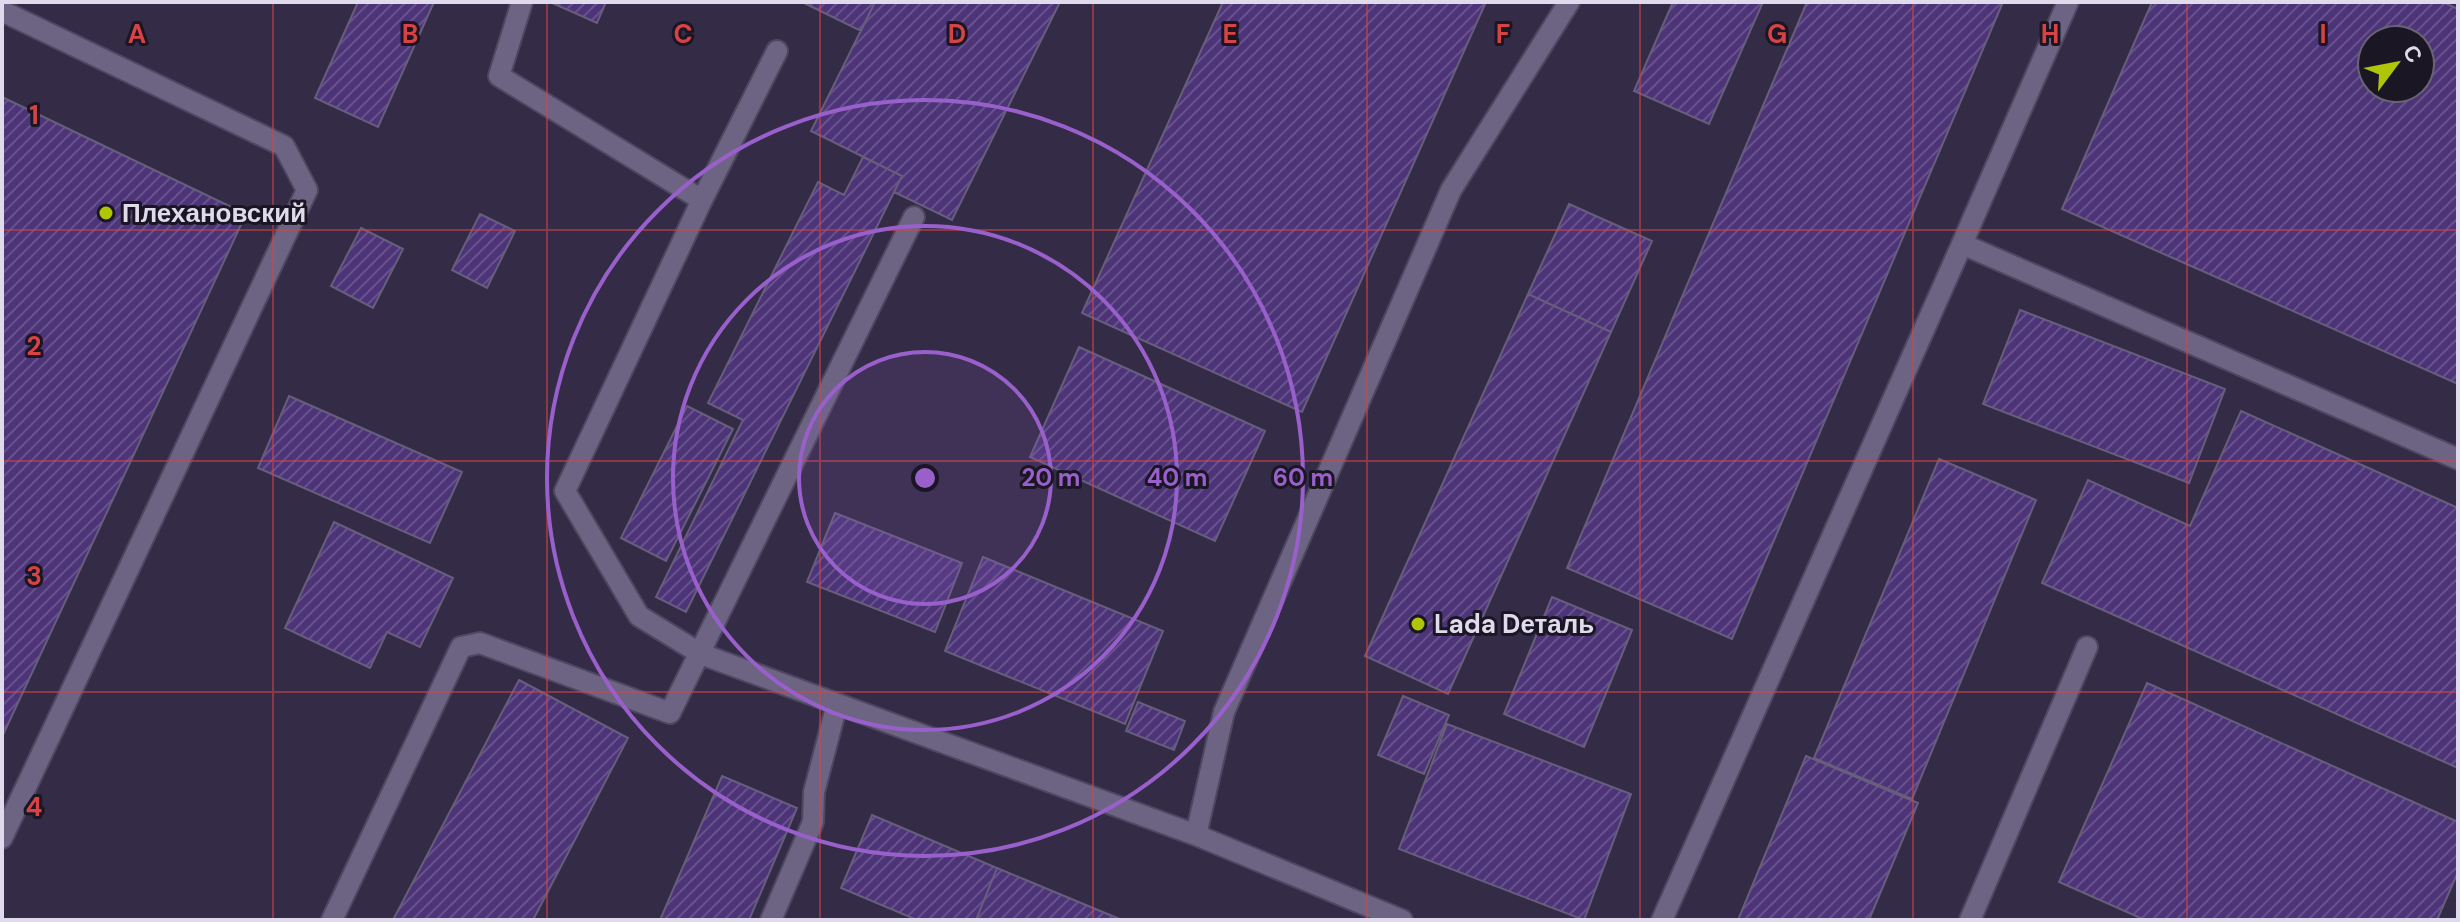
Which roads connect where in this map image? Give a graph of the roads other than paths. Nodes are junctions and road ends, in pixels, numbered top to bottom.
1 (6, 2) edge
2 (522, 2) edge
3 (1569, 2) edge
4 (2068, 2) edge
5 (2, 11) edge
6 (777, 51) dead end
7 (702, 200) junction
8 (914, 217) dead end
9 (1962, 244) junction
10 (2458, 459) edge
11 (2087, 647) dead end
12 (701, 654) junction
13 (837, 704) junction
14 (1196, 835) junction
15 (2, 838) edge
16 (332, 920) edge
17 (771, 920) edge
18 (1402, 920) edge
19 (1662, 920) edge
20 (1970, 920) edge

1 - 5 street
2 - 7 street
3 - 14 street
4 - 9 street
5 - 15 street
6 - 7 street
7 - 12 street
8 - 12 street
9 - 10 street
9 - 19 street
11 - 20 street
12 - 13 street
12 - 16 street
13 - 14 street
13 - 17 street
14 - 18 street

